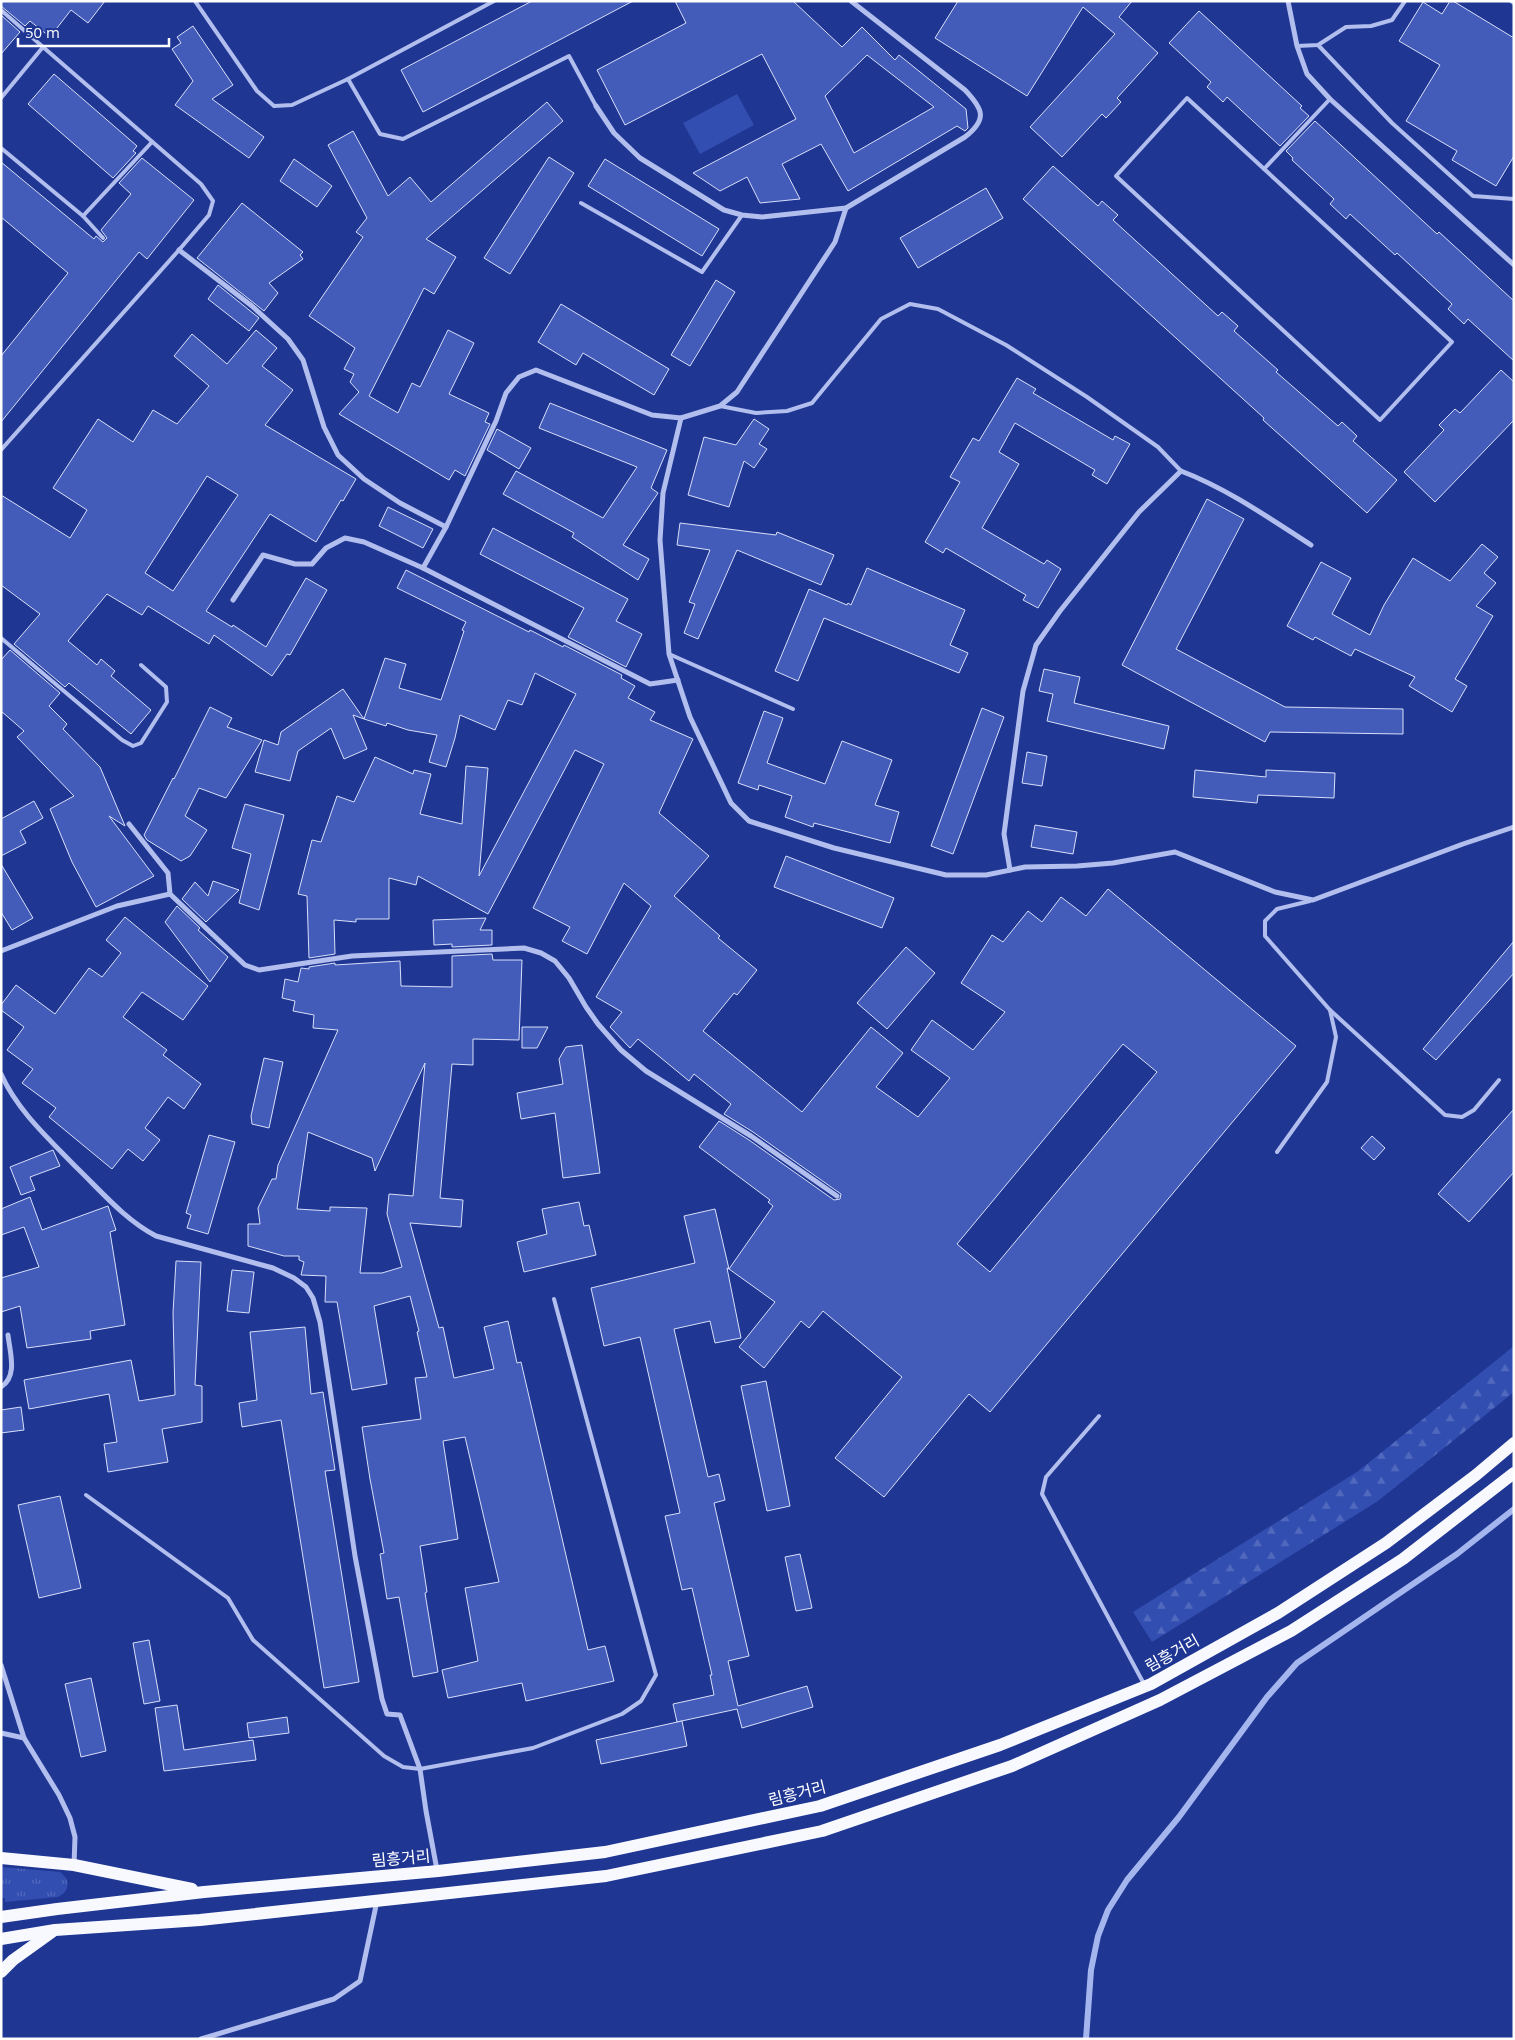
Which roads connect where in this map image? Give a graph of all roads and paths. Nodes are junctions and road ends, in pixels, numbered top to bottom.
1 (195, 1) edge
2 (494, 1) edge
3 (851, 1) edge
4 (1288, 1) edge
5 (1405, 1) edge
6 (1, 10) edge
7 (1318, 45) junction
8 (1297, 46) junction
9 (43, 47) junction
10 (348, 79) junction
11 (1, 98) edge
12 (1330, 99) junction
13 (596, 106) joint
14 (152, 142) junction
15 (1, 148) edge
16 (1264, 169) junction
17 (1514, 199) edge
18 (580, 203) dead end
19 (846, 208) junction
20 (742, 215) junction
21 (84, 216) junction
22 (103, 238) dead end
23 (179, 250) junction
24 (1514, 265) edge
25 (720, 406) junction
26 (681, 418) junction
27 (1, 450) edge
28 (1181, 471) junction
29 (446, 527) junction
30 (1311, 545) dead end
31 (423, 568) junction
32 (233, 600) dead end
33 (1, 638) edge
34 (669, 654) junction
35 (141, 665) dead end
36 (678, 680) junction
37 (793, 709) dead end
38 (130, 824) dead end
39 (1514, 828) edge
40 (1010, 870) junction
41 (170, 894) junction
42 (1313, 900) junction
43 (1, 952) edge
44 (1330, 1010) junction
45 (1, 1074) edge
46 (1499, 1080) dead end
47 (1277, 1152) dead end
48 (837, 1196) dead end
49 (554, 1299) dead end
50 (8, 1336) dead end
51 (1, 1387) edge
52 (1099, 1416) dead end
53 (1514, 1443) edge
54 (1514, 1472) edge
55 (86, 1494) dead end
56 (1, 1665) edge
57 (1146, 1686) junction
58 (1, 1733) edge
59 (24, 1738) junction
60 (420, 1769) junction
61 (1, 1858) edge
62 (74, 1865) junction
63 (438, 1870) junction
64 (204, 1892) junction
65 (377, 1901) junction
66 (1, 1918) edge
67 (55, 1930) junction
68 (1, 1938) edge
69 (1, 1972) edge
70 (201, 2039) edge

1 - 10 lane
2 - 10 lane
3 - 19 street
4 - 8 street
5 - 7 lane
6 - 9 lane
7 - 8 lane
7 - 17 lane
8 - 12 street
9 - 11 lane
9 - 14 lane
10 - 13 lane
12 - 16 lane
12 - 24 street
13 - 20 street
14 - 21 lane
14 - 23 lane
15 - 21 lane
16 - 16 lane
18 - 20 lane
19 - 20 street
19 - 25 street
21 - 22 lane
23 - 27 lane
23 - 29 street
25 - 26 street
25 - 28 lane
26 - 29 street
26 - 34 street
28 - 30 street
28 - 40 street
29 - 31 street
31 - 32 street
31 - 36 street
33 - 35 lane
34 - 36 street
34 - 37 lane
36 - 40 street
38 - 41 street
39 - 42 street
40 - 42 street
41 - 43 street
41 - 48 street
42 - 44 lane
44 - 46 lane
44 - 47 lane
45 - 60 street
49 - 60 lane
50 - 51 street
52 - 57 lane
53 - 57 main road, 림흥거리
54 - 65 main road
55 - 60 lane
56 - 59 street
57 - 63 main road, 림흥거리
58 - 59 street
59 - 62 street
60 - 63 street
61 - 62 main road
62 - 64 main road
63 - 64 main road, 림흥거리
64 - 66 main road, 림흥거리
65 - 67 main road
65 - 70 street
67 - 68 main road
67 - 69 main road

